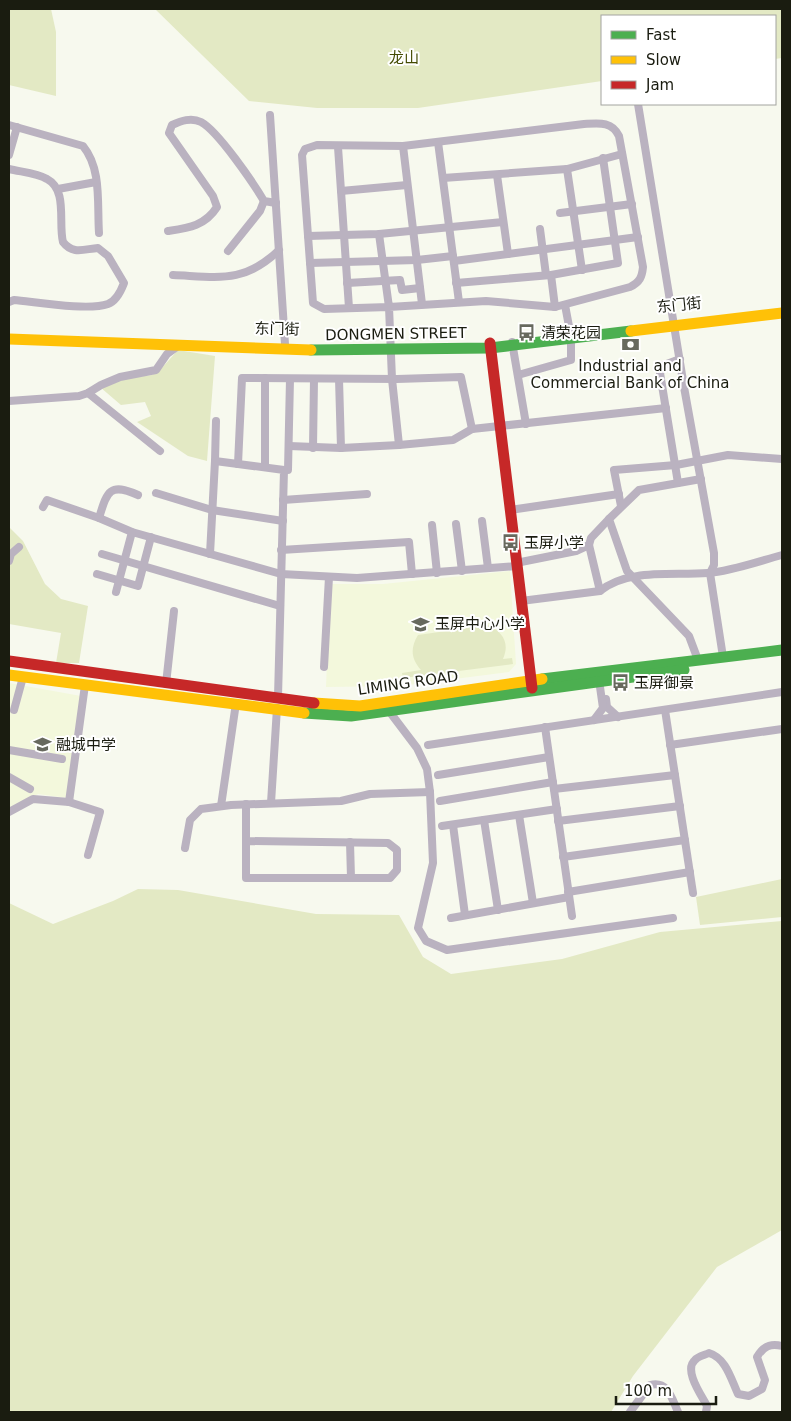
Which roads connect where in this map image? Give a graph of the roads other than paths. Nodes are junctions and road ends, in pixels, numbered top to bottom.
1 (638, 105) edge
2 (270, 116) dead end
3 (9, 125) edge
4 (17, 127) junction
5 (438, 142) junction
6 (403, 146) junction
7 (338, 147) junction
8 (622, 154) junction
9 (9, 156) edge
10 (603, 158) junction
11 (568, 168) junction
12 (9, 169) edge
13 (497, 175) junction
14 (443, 178) junction
15 (96, 182) junction
16 (407, 185) junction
17 (58, 189) junction
18 (341, 191) junction
19 (264, 201) junction
20 (276, 203) junction
21 (632, 204) junction
22 (610, 208) junction
23 (574, 211) junction
24 (560, 213) dead end
25 (504, 222) junction
26 (450, 228) junction
27 (540, 229) dead end
28 (168, 231) dead end
29 (413, 232) junction
30 (99, 233) dead end
31 (344, 234) junction
32 (379, 234) junction
33 (308, 236) junction
34 (638, 236) junction
35 (615, 240) junction
36 (578, 244) junction
37 (279, 250) junction
38 (543, 250) junction
39 (228, 252) dead end
40 (508, 254) junction
41 (453, 258) junction
42 (346, 260) junction
43 (382, 260) junction
44 (417, 260) junction
45 (310, 263) junction
46 (582, 270) junction
47 (174, 275) dead end
48 (549, 275) junction
49 (385, 281) junction
50 (347, 282) junction
51 (456, 283) junction
52 (420, 288) junction
53 (9, 302) edge
54 (460, 302) junction
55 (422, 304) junction
56 (564, 305) junction
57 (389, 307) junction
58 (555, 307) junction
59 (349, 308) junction
60 (782, 308) edge
61 (782, 313) edge
62 (674, 324) junction
63 (9, 333) edge
64 (570, 334) junction
65 (9, 339) edge
66 (189, 342) junction
67 (512, 343) junction
68 (285, 344) junction
69 (177, 346) junction
70 (490, 346) junction
71 (391, 347) junction
72 (680, 359) junction
73 (518, 375) junction
74 (265, 378) junction
75 (290, 378) junction
76 (314, 379) junction
77 (339, 379) junction
78 (392, 379) junction
79 (88, 393) junction
80 (9, 401) edge
81 (666, 408) junction
82 (216, 420) dead end
83 (526, 424) junction
84 (500, 427) junction
85 (472, 429) junction
86 (399, 445) junction
87 (289, 446) junction
88 (313, 448) junction
89 (341, 448) junction
90 (160, 451) dead end
91 (782, 459) edge
92 (215, 461) junction
93 (696, 461) junction
94 (238, 464) junction
95 (676, 465) junction
96 (265, 468) junction
97 (284, 470) junction
98 (701, 479) junction
99 (678, 482) junction
100 (156, 493) dead end
101 (367, 494) dead end
102 (619, 494) junction
103 (138, 495) dead end
104 (283, 500) junction
105 (621, 506) junction
106 (43, 507) dead end
107 (510, 510) junction
108 (99, 518) junction
109 (609, 519) junction
110 (482, 521) dead end
111 (282, 522) junction
112 (456, 524) dead end
113 (432, 525) dead end
114 (132, 532) junction
115 (151, 537) junction
116 (589, 545) junction
117 (19, 547) dead end
118 (281, 550) junction
119 (102, 554) dead end
120 (210, 554) junction
121 (782, 554) edge
122 (9, 561) edge
123 (124, 561) junction
124 (517, 565) junction
125 (143, 566) junction
126 (488, 568) junction
127 (462, 571) junction
128 (437, 572) junction
129 (710, 573) junction
130 (97, 574) dead end
131 (281, 574) junction
132 (412, 574) junction
133 (329, 577) junction
134 (632, 578) junction
135 (119, 580) junction
136 (600, 591) junction
137 (116, 592) dead end
138 (521, 601) junction
139 (280, 606) junction
140 (174, 611) dead end
141 (782, 650) edge
142 (723, 657) junction
143 (782, 657) edge
144 (698, 660) junction
145 (9, 661) edge
146 (324, 668) dead end
147 (9, 675) edge
148 (23, 678) junction
149 (601, 680) junction
150 (166, 684) junction
151 (85, 685) junction
152 (531, 685) junction
153 (9, 691) edge
154 (782, 692) edge
155 (18, 693) junction
156 (236, 703) junction
157 (278, 703) junction
158 (14, 710) dead end
159 (665, 710) junction
160 (389, 711) junction
161 (618, 717) junction
162 (594, 720) junction
163 (545, 727) junction
164 (782, 729) edge
165 (428, 744) dead end
166 (670, 745) junction
167 (9, 750) edge
168 (549, 757) junction
169 (62, 759) dead end
170 (438, 775) dead end
171 (675, 775) junction
172 (9, 777) edge
173 (553, 786) junction
174 (30, 789) dead end
175 (430, 792) junction
176 (440, 801) dead end
177 (69, 802) junction
178 (271, 803) junction
179 (246, 804) junction
180 (221, 806) junction
181 (680, 806) junction
182 (557, 809) junction
183 (9, 812) edge
184 (519, 815) junction
185 (484, 820) junction
186 (558, 821) junction
187 (453, 825) junction
188 (442, 826) dead end
189 (685, 840) junction
190 (246, 841) junction
191 (350, 842) junction
192 (185, 848) dead end
193 (88, 854) dead end
194 (564, 857) junction
195 (690, 872) junction
196 (351, 878) junction
197 (693, 893) dead end
198 (569, 894) junction
199 (533, 903) junction
200 (498, 910) junction
201 (465, 915) junction
202 (572, 916) dead end
203 (451, 918) dead end
204 (673, 918) dead end
205 (782, 1346) edge
206 (630, 1412) edge
207 (678, 1412) edge
208 (706, 1412) edge

1 - 62 street
2 - 20 street
3 - 4 street
4 - 9 street
4 - 15 street
5 - 6 street
5 - 8 street
5 - 14 street
6 - 7 street
6 - 16 street
7 - 18 street
7 - 33 street
8 - 10 street
8 - 21 street
10 - 11 street
10 - 22 street
11 - 13 street
11 - 23 street
12 - 17 street
13 - 14 street
13 - 25 street
14 - 26 street
15 - 17 street
15 - 30 street
16 - 18 street
16 - 29 street
17 - 53 street
18 - 31 street
19 - 20 street
19 - 28 street
19 - 39 street
20 - 37 street
21 - 22 street
21 - 34 street
22 - 23 street
22 - 35 street
23 - 24 street
23 - 36 street
25 - 26 street
25 - 40 street
26 - 29 street
26 - 41 street
27 - 38 street
29 - 32 street
29 - 44 street
31 - 32 street
31 - 33 street
31 - 42 street
32 - 43 street
33 - 45 street
34 - 35 street
34 - 56 street
35 - 36 street
35 - 46 street
36 - 38 street
36 - 46 street
37 - 47 street
37 - 68 street
38 - 40 street
38 - 48 street
40 - 41 street
41 - 44 street
41 - 51 street
42 - 43 street
42 - 45 street
42 - 50 street
43 - 44 street
43 - 49 street
44 - 52 street
45 - 59 street
46 - 48 street
48 - 51 street
48 - 58 street
49 - 50 street
49 - 52 street
49 - 57 street
50 - 59 street
51 - 54 street
52 - 55 street
54 - 55 street
54 - 58 street
55 - 57 street
56 - 58 street
56 - 64 street
57 - 59 street
57 - 71 street
60 - 62 street, 东门街
61 - 62 street
62 - 64 street, 东门街
62 - 72 street
63 - 66 street, 东门街
64 - 67 street, 东门街
64 - 73 street
65 - 69 street, DONGMEN STREET
66 - 68 street, 东门街
66 - 69 street
67 - 70 street, 东门街
67 - 73 street
68 - 71 street, 东门街
69 - 71 street, DONGMEN STREET
69 - 79 street
70 - 71 street, 东门街
70 - 84 street
71 - 78 street
72 - 81 street
72 - 93 street
73 - 83 street
74 - 75 street
74 - 94 street
74 - 96 street
75 - 76 street
75 - 87 street
76 - 77 street
76 - 88 street
77 - 78 street
77 - 89 street
78 - 85 street
78 - 86 street
79 - 80 street
79 - 90 street
81 - 83 street
81 - 95 street
82 - 92 street
83 - 84 street
84 - 85 street
84 - 107 street
85 - 86 street
86 - 89 street
87 - 88 street
87 - 97 street
88 - 89 street
91 - 93 street
92 - 94 street
92 - 120 street
93 - 95 street
93 - 98 street
94 - 96 street
95 - 99 street
95 - 102 street
96 - 97 street
97 - 104 street
98 - 99 street
98 - 129 street
99 - 105 street
100 - 111 street
101 - 104 street
102 - 105 street
102 - 107 street
103 - 108 street
104 - 111 street
105 - 109 street
106 - 108 street
107 - 124 street
108 - 114 street
109 - 116 street
109 - 134 street
110 - 126 street
111 - 118 street
112 - 127 street
113 - 128 street
114 - 115 street
114 - 123 street
115 - 120 street
115 - 125 street
116 - 124 street
116 - 136 street
117 - 122 street
118 - 131 street
118 - 132 street
119 - 123 street
120 - 131 street
121 - 129 street
123 - 125 street
123 - 135 street
124 - 126 street
124 - 138 street
125 - 135 street
125 - 139 street
126 - 127 street
127 - 128 street
128 - 132 street
129 - 134 street
129 - 142 street
130 - 135 street
131 - 133 street
131 - 139 street
132 - 133 street
133 - 146 street
134 - 136 street
134 - 144 street
135 - 137 street
136 - 138 street
138 - 152 street
139 - 157 street
140 - 150 street
141 - 142 street, LIMING ROAD
142 - 144 street, LIMING ROAD
143 - 149 street, LIMING ROAD
144 - 152 street, LIMING ROAD
145 - 150 street, LIMING ROAD
147 - 148 street, LIMING ROAD
148 - 151 street, LIMING ROAD
148 - 155 street
149 - 152 street, LIMING ROAD
149 - 161 street
149 - 162 street
150 - 157 street, LIMING ROAD
151 - 156 street, LIMING ROAD
151 - 177 street
152 - 157 street, LIMING ROAD
152 - 160 street, LIMING ROAD
153 - 155 street
154 - 159 street
155 - 158 street
156 - 157 street, LIMING ROAD
156 - 180 street
157 - 160 street, LIMING ROAD
157 - 178 street
159 - 161 street
159 - 166 street
160 - 175 street
161 - 162 street
162 - 163 street
163 - 165 street
163 - 168 street
164 - 166 street
166 - 171 street
167 - 169 street
168 - 170 street
168 - 173 street
171 - 173 street
171 - 181 street
172 - 174 street
173 - 176 street
173 - 182 street
175 - 178 street
175 - 204 street
177 - 183 street
177 - 193 street
178 - 179 street
179 - 180 street
179 - 190 street
180 - 192 street
181 - 186 street
181 - 189 street
182 - 184 street
182 - 186 street
184 - 185 street
184 - 199 street
185 - 187 street
185 - 200 street
186 - 194 street
187 - 188 street
187 - 201 street
189 - 194 street
189 - 195 street
190 - 191 street
190 - 196 street
191 - 196 street
191 - 196 street
194 - 198 street
195 - 197 street
195 - 198 street
198 - 199 street
198 - 202 street
199 - 200 street
200 - 201 street
201 - 203 street
205 - 208 street
206 - 207 street

